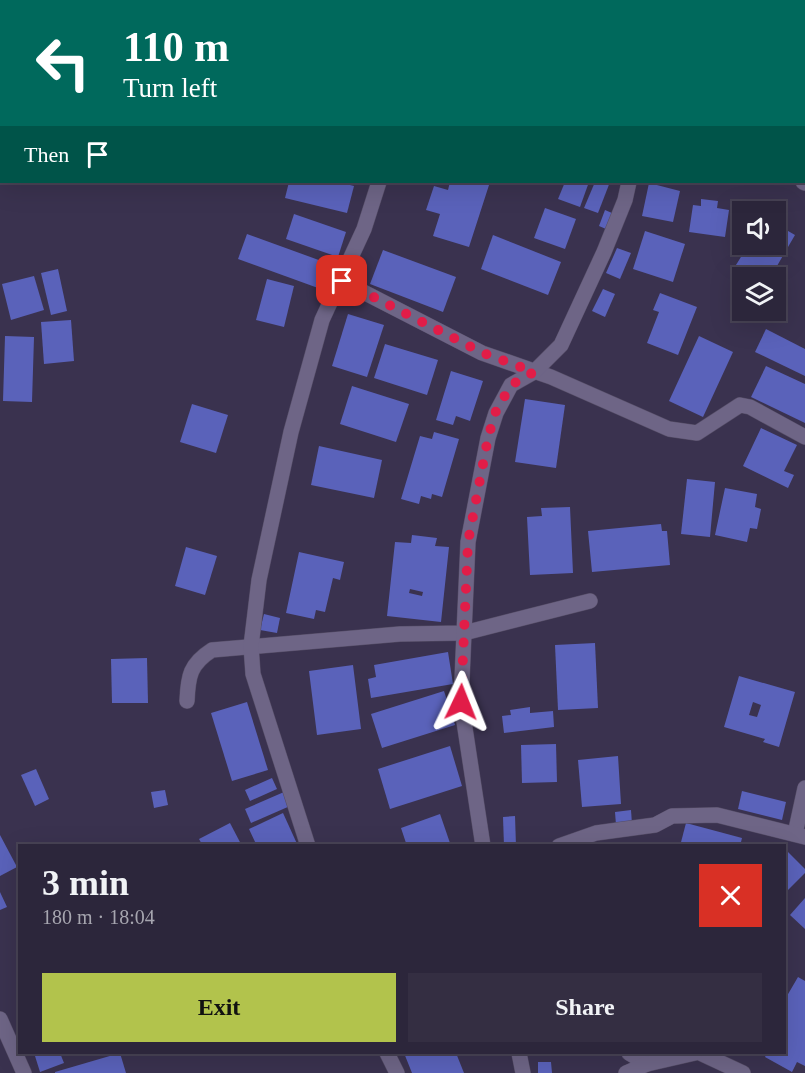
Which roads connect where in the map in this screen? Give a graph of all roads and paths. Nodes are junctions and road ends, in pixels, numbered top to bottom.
1 (379, 183) edge
2 (630, 183) edge
3 (342, 281) junction
4 (534, 372) junction
5 (805, 437) edge
6 (590, 601) dead end
7 (464, 633) junction
8 (251, 646) junction
9 (187, 701) dead end
10 (805, 788) edge
11 (800, 835) edge
12 (598, 840) edge
13 (307, 844) edge
14 (483, 844) edge
15 (573, 844) edge
16 (0, 1019) edge
17 (387, 1054) edge
18 (519, 1054) edge
19 (631, 1054) edge
20 (693, 1054) edge
21 (700, 1054) edge
22 (647, 1064) junction
23 (24, 1073) edge
24 (396, 1073) edge
25 (523, 1073) edge
26 (626, 1073) edge
27 (743, 1073) edge

1 - 3 street
2 - 4 street
3 - 4 street
3 - 8 street
4 - 5 street
4 - 7 street
6 - 7 street
7 - 8 street
7 - 14 street
8 - 9 street
8 - 13 street
10 - 11 street
11 - 12 street
12 - 15 street
16 - 23 street
17 - 24 street
18 - 25 street
19 - 22 street
20 - 22 street
21 - 27 street
22 - 26 street

